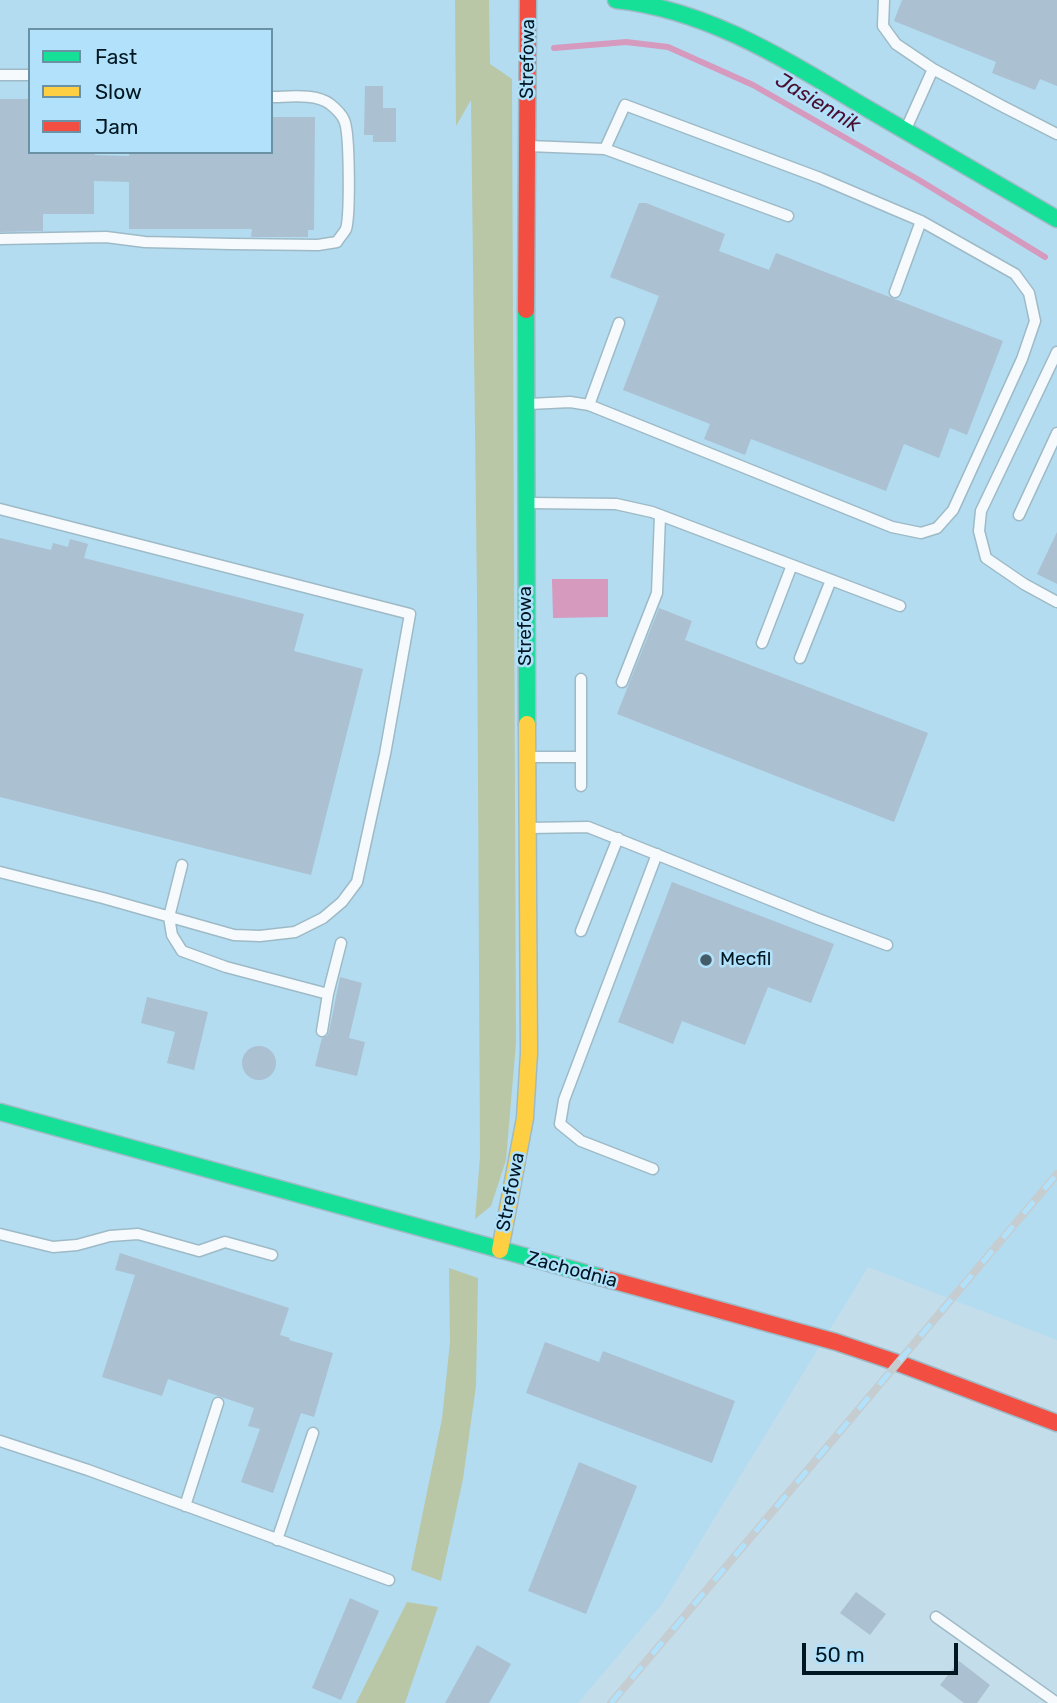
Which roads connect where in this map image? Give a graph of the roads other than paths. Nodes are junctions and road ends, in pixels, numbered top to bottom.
1 (528, 0) edge
2 (616, 0) edge
3 (884, 0) edge
4 (933, 69) junction
5 (0, 75) edge
6 (28, 75) edge
7 (273, 97) edge
8 (906, 130) junction
9 (1057, 134) edge
10 (528, 146) junction
11 (604, 149) junction
12 (788, 216) dead end
13 (1057, 219) edge
14 (921, 221) junction
15 (0, 239) edge
16 (895, 292) dead end
17 (619, 323) dead end
18 (1057, 352) edge
19 (526, 404) junction
20 (589, 405) junction
21 (1057, 433) edge
22 (526, 503) junction
23 (0, 509) edge
24 (1019, 515) dead end
25 (660, 516) junction
26 (792, 565) junction
27 (831, 580) junction
28 (1057, 602) edge
29 (900, 606) dead end
30 (762, 643) dead end
31 (800, 658) dead end
32 (581, 679) dead end
33 (622, 682) dead end
34 (527, 757) junction
35 (581, 757) junction
36 (581, 786) dead end
37 (528, 828) junction
38 (618, 838) junction
39 (657, 854) junction
40 (182, 865) dead end
41 (0, 873) edge
42 (169, 917) junction
43 (581, 931) dead end
44 (341, 943) dead end
45 (887, 945) dead end
46 (328, 994) junction
47 (322, 1031) dead end
48 (0, 1112) edge
49 (653, 1169) dead end
50 (0, 1234) edge
51 (500, 1250) junction
52 (272, 1255) dead end
53 (218, 1403) dead end
54 (1057, 1423) edge
55 (313, 1433) dead end
56 (0, 1441) edge
57 (185, 1506) junction
58 (277, 1540) junction
59 (389, 1580) dead end
60 (936, 1618) dead end
61 (1057, 1703) edge

1 - 10 street, Strefowa
2 - 8 street
3 - 4 lane
4 - 8 lane
4 - 9 lane
5 - 6 lane
7 - 15 lane
8 - 13 street
10 - 11 lane
10 - 19 street, Strefowa
11 - 12 lane
11 - 14 lane
14 - 16 lane
14 - 20 lane
17 - 20 lane
18 - 28 lane
19 - 20 lane
19 - 22 street, Strefowa
21 - 24 lane
22 - 25 lane
22 - 34 street, Strefowa
23 - 42 lane
25 - 26 lane
25 - 33 lane
26 - 27 lane
26 - 30 lane
27 - 29 lane
27 - 31 lane
32 - 35 lane
34 - 35 lane
34 - 37 street, Strefowa
35 - 36 lane
37 - 38 lane
37 - 51 street, Strefowa
38 - 39 lane
38 - 43 lane
39 - 45 lane
39 - 49 lane
40 - 42 lane
41 - 42 lane
42 - 46 lane
44 - 46 lane
46 - 47 lane
48 - 51 street, Zachodnia
50 - 52 lane
51 - 54 street, Zachodnia
53 - 57 lane
55 - 58 lane
56 - 57 lane
57 - 58 lane
58 - 59 lane
60 - 61 lane

